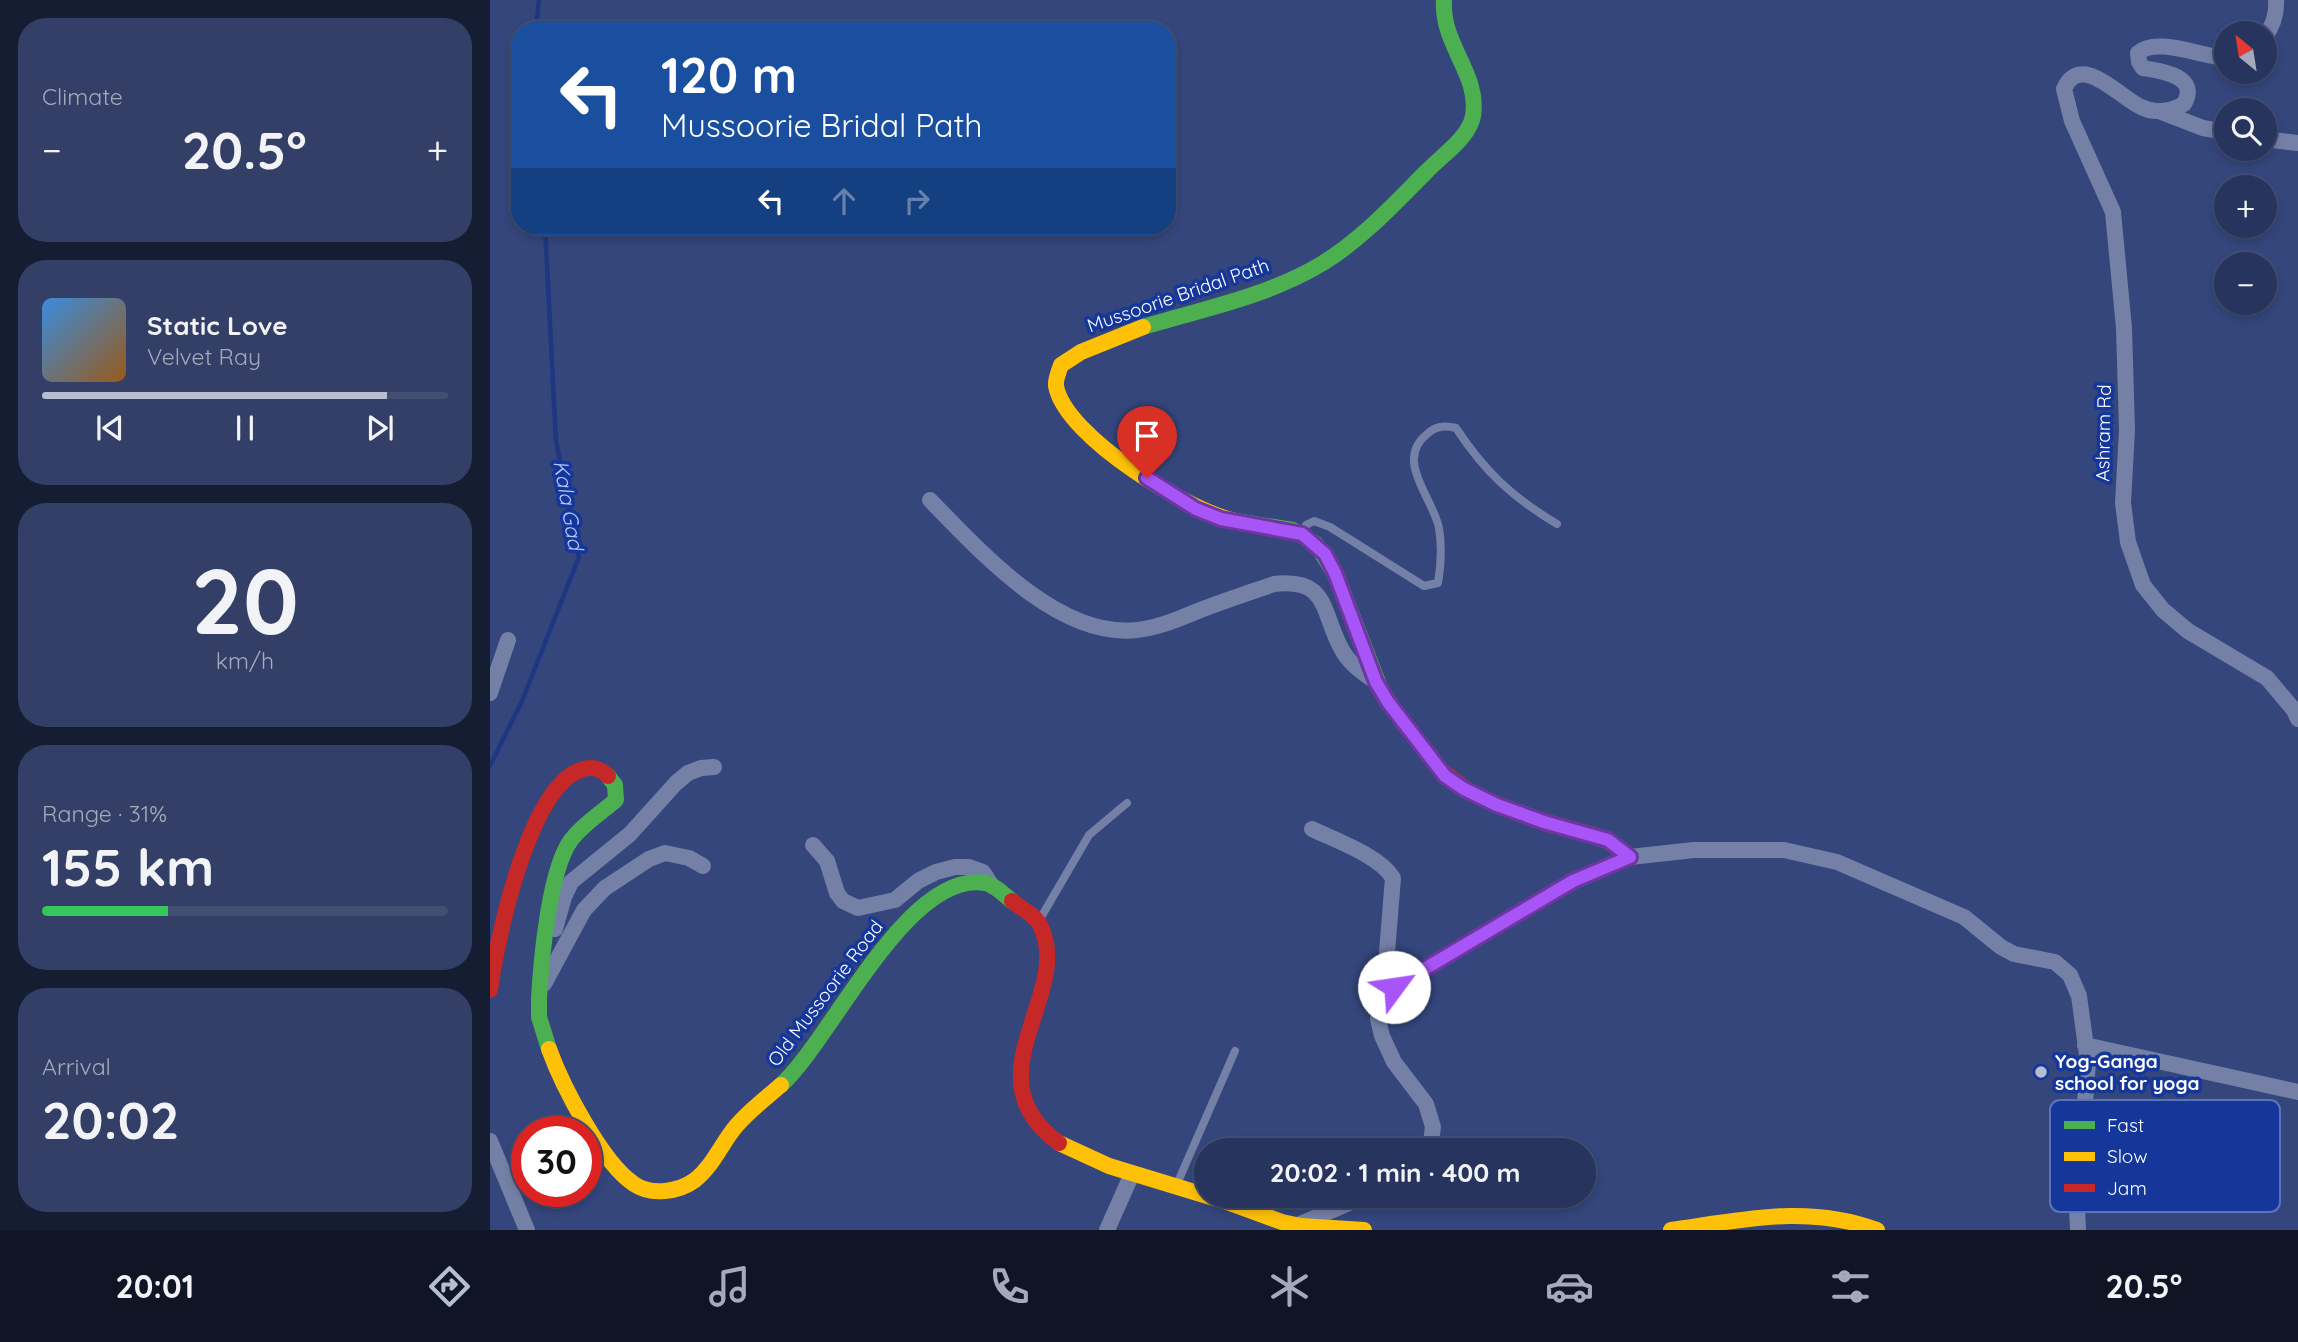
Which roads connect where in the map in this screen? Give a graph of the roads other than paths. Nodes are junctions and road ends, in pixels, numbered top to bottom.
1 (1444, 0) edge
2 (2276, 0) edge
3 (2274, 21) edge
4 (2214, 56) edge
5 (2159, 111) junction
6 (2214, 130) edge
7 (2277, 141) edge
8 (2298, 143) edge
9 (930, 500) dead end
10 (1557, 524) dead end
11 (1302, 534) junction
12 (509, 640) dead end
13 (1376, 682) junction
14 (490, 694) edge
15 (2298, 719) edge
16 (714, 767) dead end
17 (1127, 803) dead end
18 (1312, 829) dead end
19 (813, 845) dead end
20 (1630, 857) junction
21 (703, 866) dead end
22 (992, 886) junction
23 (1038, 922) junction
24 (544, 950) junction
25 (1394, 987) junction
26 (490, 990) edge
27 (540, 992) junction
28 (2085, 1045) junction
29 (1236, 1051) dead end
30 (2298, 1092) edge
31 (2084, 1100) edge
32 (1432, 1138) edge
33 (490, 1142) edge
34 (1132, 1174) junction
35 (1176, 1187) junction
36 (1339, 1208) edge
37 (2077, 1212) edge
38 (1295, 1228) edge
39 (527, 1230) edge
40 (1107, 1230) edge
41 (1364, 1230) edge
42 (1671, 1230) edge
43 (1877, 1230) edge
44 (2078, 1230) edge

1 - 11 main road, Mussoorie Bridal Path
2 - 3 street
4 - 5 street
5 - 6 street
5 - 15 street, Ashram Rd
7 - 8 street
9 - 13 street
10 - 11 lane
11 - 13 main road
12 - 14 street
13 - 20 main road
16 - 24 street
17 - 23 lane
18 - 25 street
19 - 22 street
20 - 25 street
20 - 28 street
21 - 27 street
22 - 23 main road
22 - 27 main road, Old Mussoorie Road
23 - 34 main road
24 - 26 main road, Old Mussoorie Road
24 - 27 main road, Old Mussoorie Road
25 - 32 street
28 - 30 street
28 - 31 street
29 - 35 lane
33 - 39 street
34 - 35 main road
34 - 40 street
35 - 38 main road
36 - 38 street
37 - 44 street
38 - 41 main road
42 - 43 main road

